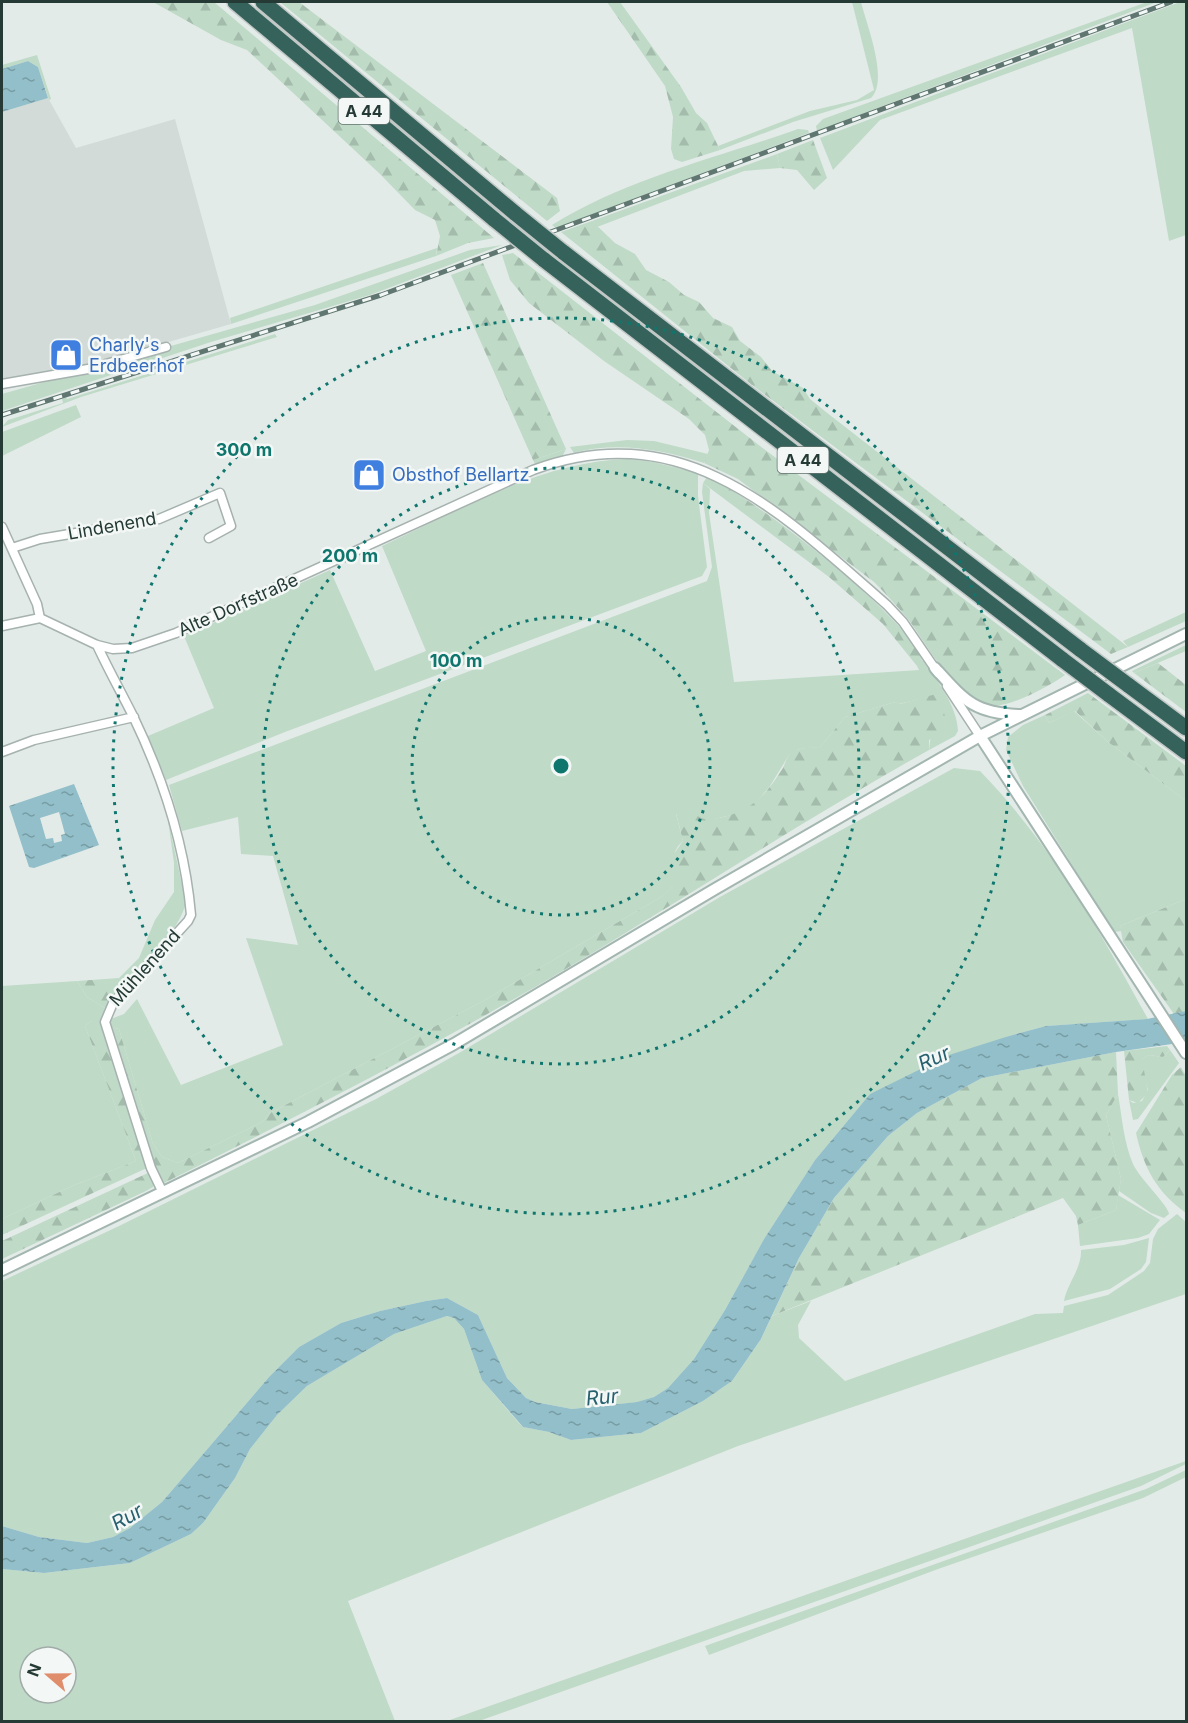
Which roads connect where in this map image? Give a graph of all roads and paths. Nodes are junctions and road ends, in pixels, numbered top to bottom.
1 (235, 2) edge
2 (263, 2) edge
3 (166, 347) dead end
4 (2, 384) edge
5 (2, 527) edge
6 (209, 538) dead end
7 (12, 548) junction
8 (40, 618) junction
9 (2, 626) edge
10 (1186, 634) edge
11 (97, 645) junction
12 (935, 668) junction
13 (1020, 715) junction
14 (134, 717) junction
15 (1186, 728) edge
16 (980, 736) junction
17 (2, 752) edge
18 (1186, 752) edge
19 (1186, 1053) edge
20 (163, 1193) junction
21 (2, 1270) edge

1 - 18 highway, A 44, bridge
2 - 15 highway, A 44, bridge
3 - 4 street
5 - 7 street
6 - 7 street, Lindenend
7 - 8 street
8 - 9 street
8 - 11 street, Alte Dorfstraße
10 - 13 main road
11 - 12 street, Alte Dorfstraße
11 - 14 street, Mühlenend
12 - 13 main road
12 - 16 street, Alte Dorfstraße
13 - 16 main road
14 - 17 street
14 - 20 street, Mühlenend
16 - 19 main road
16 - 20 main road
20 - 21 main road

